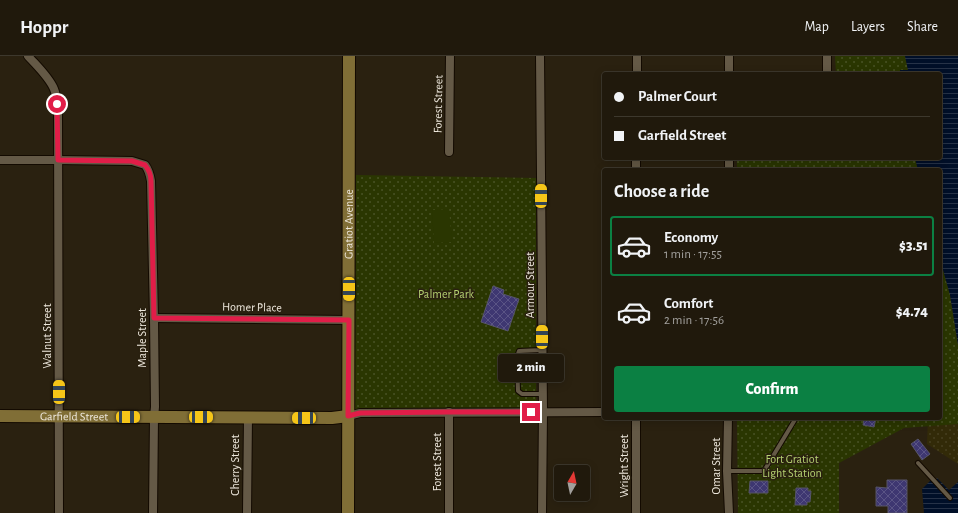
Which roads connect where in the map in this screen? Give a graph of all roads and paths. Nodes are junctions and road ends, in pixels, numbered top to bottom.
1 (28, 56) edge
2 (349, 56) edge
3 (450, 56) edge
4 (540, 56) edge
5 (637, 56) edge
6 (729, 56) edge
7 (827, 56) edge
8 (637, 72) edge
9 (729, 72) edge
10 (827, 72) edge
11 (449, 152) dead end
12 (0, 160) edge
13 (58, 160) junction
14 (154, 318) junction
15 (349, 320) junction
16 (542, 350) junction
17 (542, 394) junction
18 (449, 412) junction
19 (542, 412) junction
20 (602, 412) edge
21 (0, 416) edge
22 (59, 416) junction
23 (348, 416) junction
24 (154, 417) junction
25 (248, 418) junction
26 (636, 420) edge
27 (728, 420) edge
28 (795, 420) edge
29 (918, 463) dead end
30 (727, 472) junction
31 (950, 498) dead end
32 (59, 513) edge
33 (153, 513) edge
34 (247, 513) edge
35 (348, 513) edge
36 (449, 513) edge
37 (542, 513) edge
38 (636, 513) edge
39 (729, 513) edge

1 - 13 street, Walnut Street
2 - 15 street, Gratiot Avenue
3 - 11 street, Forest Street
4 - 16 street, Armour Street
5 - 8 street
6 - 9 street
7 - 10 street
12 - 13 street
13 - 14 street, Maple Street
13 - 22 street, Walnut Street
14 - 15 street, Homer Place
14 - 24 street, Maple Street
15 - 23 street, Gratiot Avenue
16 - 17 street, Armour Street
16 - 17 lane
17 - 19 street, Armour Street
18 - 19 street, Garfield Street
18 - 23 street, Garfield Street
18 - 36 street, Forest Street
19 - 20 street, Garfield Street
19 - 37 street, Armour Street
21 - 22 street, Garfield Street
22 - 24 street, Garfield Street
22 - 32 street, Walnut Street
23 - 25 street, Garfield Street
23 - 35 street, Gratiot Avenue
24 - 25 street, Garfield Street
24 - 33 street, Maple Street
25 - 34 street, Cherry Street
26 - 38 street, Wright Street
27 - 30 street, Omar Street
28 - 30 lane
29 - 31 lane
30 - 39 street, Omar Street

